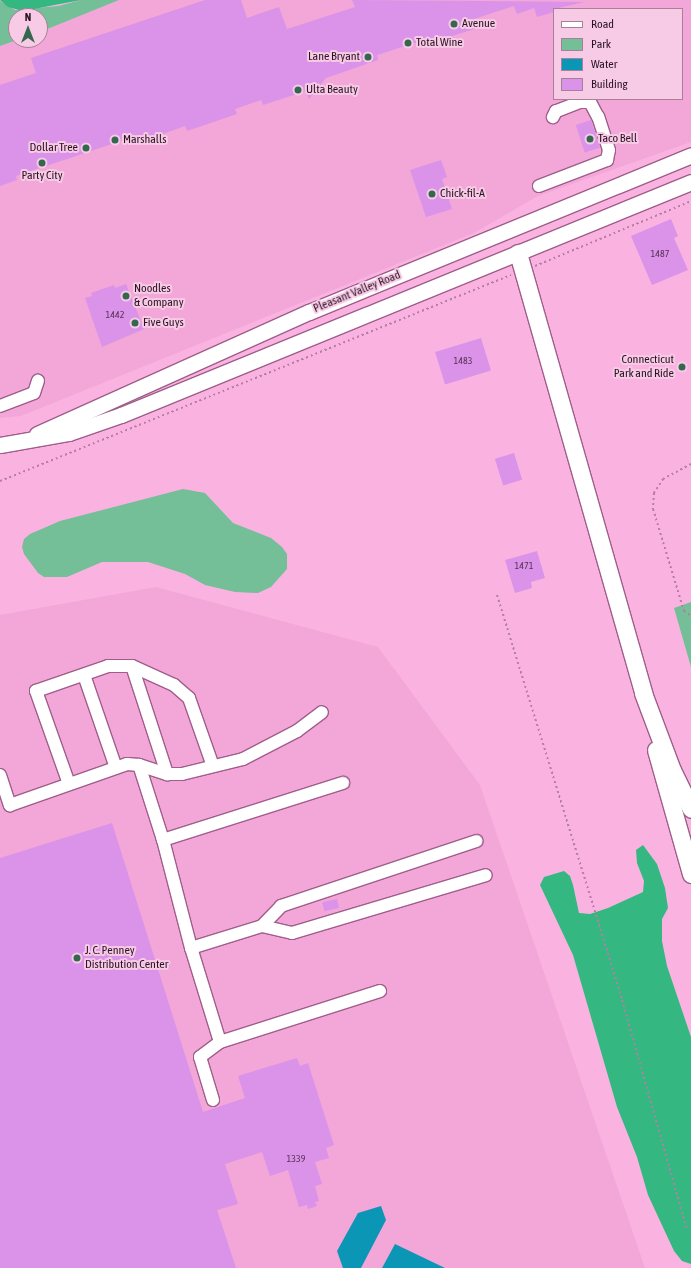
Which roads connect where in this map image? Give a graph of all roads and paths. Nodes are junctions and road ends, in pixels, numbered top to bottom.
1 (553, 117) dead end
2 (691, 155) edge
3 (691, 182) edge
4 (539, 186) dead end
5 (691, 201) edge
6 (510, 230) junction
7 (518, 253) junction
8 (551, 259) dead end
9 (490, 284) dead end
10 (288, 321) junction
11 (272, 328) junction
12 (297, 343) junction
13 (281, 350) junction
14 (38, 381) dead end
15 (0, 406) edge
16 (27, 439) junction
17 (0, 445) edge
18 (691, 464) edge
19 (0, 481) edge
20 (497, 595) dead end
21 (691, 616) edge
22 (132, 666) junction
23 (84, 675) junction
24 (322, 712) dead end
25 (649, 712) junction
26 (139, 765) junction
27 (213, 766) junction
28 (116, 768) junction
29 (167, 774) junction
30 (0, 775) edge
31 (343, 783) dead end
32 (69, 784) junction
33 (5, 807) edge
34 (691, 809) edge
35 (163, 840) junction
36 (476, 842) dead end
37 (691, 874) edge
38 (486, 875) dead end
39 (262, 926) junction
40 (191, 948) junction
41 (380, 991) dead end
42 (220, 1042) junction
43 (213, 1100) dead end
44 (687, 1230) dead end

1 - 4 lane
2 - 6 main road, Pleasant Valley Road
3 - 7 main road, Pleasant Valley Road
5 - 8 path
6 - 7 main road
6 - 10 main road, Pleasant Valley Road
7 - 12 main road, Pleasant Valley Road
7 - 25 highway
9 - 19 path
10 - 11 main road, Pleasant Valley Road
10 - 12 main road
11 - 13 main road
11 - 16 main road, Pleasant Valley Road
12 - 13 main road, Pleasant Valley Road
13 - 16 main road, Pleasant Valley Road
14 - 15 lane
16 - 17 main road, Pleasant Valley Road
18 - 21 path
20 - 44 path
22 - 23 lane
22 - 27 lane
22 - 29 lane
23 - 28 lane
23 - 32 lane
24 - 27 lane
25 - 34 highway
25 - 37 highway
26 - 28 lane
26 - 29 lane
26 - 35 lane
27 - 29 lane
28 - 32 lane
30 - 33 lane
31 - 35 lane
32 - 33 lane
35 - 40 lane
36 - 39 lane
38 - 39 lane
39 - 40 lane
40 - 42 lane
41 - 42 lane
42 - 43 lane

